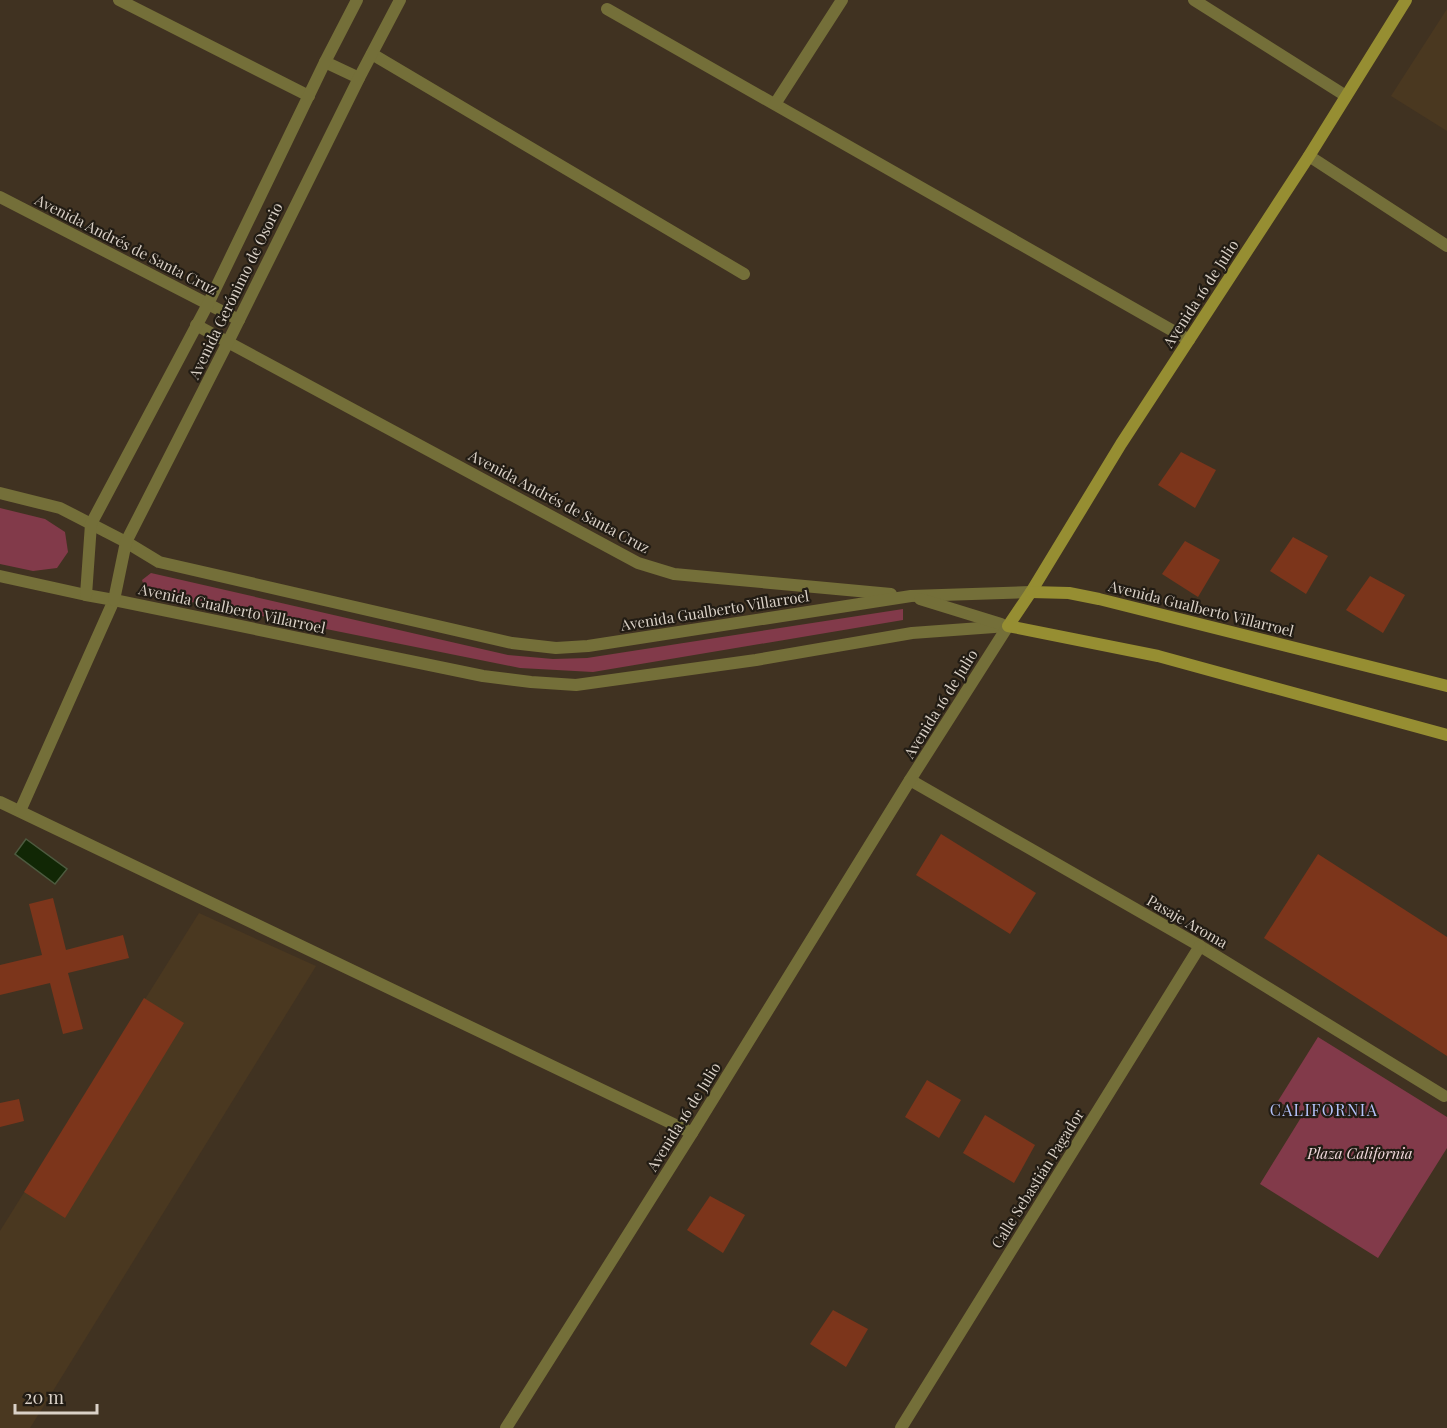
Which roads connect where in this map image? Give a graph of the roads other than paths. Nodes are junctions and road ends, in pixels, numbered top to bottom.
1 (119, 0) edge
2 (357, 0) edge
3 (400, 0) edge
4 (842, 0) edge
5 (1194, 0) edge
6 (1406, 0) edge
7 (607, 9) dead end
8 (372, 54) junction
9 (325, 62) junction
10 (359, 78) junction
11 (309, 96) junction
12 (1346, 96) junction
13 (775, 104) junction
14 (1309, 156) junction
15 (0, 197) edge
16 (1447, 246) edge
17 (744, 274) dead end
18 (208, 304) junction
19 (239, 320) junction
20 (196, 325) junction
21 (1189, 340) junction
22 (228, 342) junction
23 (0, 493) edge
24 (92, 524) junction
25 (126, 542) junction
26 (0, 576) edge
27 (1031, 592) junction
28 (86, 595) junction
29 (911, 596) junction
30 (114, 600) junction
31 (1008, 626) junction
32 (1447, 686) edge
33 (1447, 735) edge
34 (910, 780) junction
35 (0, 802) edge
36 (20, 811) junction
37 (1200, 946) junction
38 (1444, 1096) dead end
39 (692, 1133) junction
40 (506, 1428) edge
41 (901, 1428) edge

1 - 11 street
2 - 9 street, Avenida Gerónimo de Osorio
3 - 8 street, Avenida Gerónimo de Osorio
4 - 13 street
5 - 12 street
6 - 12 main road, Avenida 16 de Julio
7 - 13 street
8 - 10 street, Avenida Gerónimo de Osorio
8 - 17 street
9 - 10 street
9 - 11 street, Avenida Gerónimo de Osorio
10 - 19 street, Avenida Gerónimo de Osorio
11 - 18 street, Avenida Gerónimo de Osorio
12 - 14 main road, Avenida 16 de Julio
13 - 21 street
14 - 16 street
14 - 21 main road, Avenida 16 de Julio
15 - 18 street, Avenida Andrés de Santa Cruz
18 - 19 street, Avenida Andrés de Santa Cruz
18 - 20 street, Avenida Gerónimo de Osorio
19 - 22 street, Avenida Gerónimo de Osorio
20 - 22 street, Avenida Andrés de Santa Cruz
20 - 24 street, Avenida Gerónimo de Osorio
21 - 27 main road, Avenida 16 de Julio
22 - 25 street, Avenida Gerónimo de Osorio
22 - 29 street, Avenida Andrés de Santa Cruz
23 - 24 street, Avenida Gualberto Villarroel
24 - 25 street, Avenida Gualberto Villarroel
24 - 28 street, Avenida Gerónimo de Osorio
25 - 29 street, Avenida Gualberto Villarroel
25 - 30 street, Avenida Gerónimo de Osorio
26 - 28 street, Avenida Gualberto Villarroel
27 - 29 street, Avenida Gualberto Villarroel
27 - 31 main road, Avenida 16 de Julio
27 - 32 main road, Avenida Gualberto Villarroel
28 - 30 street, Avenida Gualberto Villarroel
29 - 31 street, Avenida Andrés de Santa Cruz
30 - 31 street, Avenida Gualberto Villarroel
30 - 36 street, Avenida Gerónimo de Osorio
31 - 33 main road, Avenida Gualberto Villarroel
31 - 34 street, Avenida 16 de Julio
34 - 37 street, Pasaje Aroma
34 - 39 street, Avenida 16 de Julio
35 - 36 street
36 - 39 street
37 - 38 street, Pasaje Aroma
37 - 41 street, Calle Sebastián Pagador
39 - 40 street, Avenida 16 de Julio

